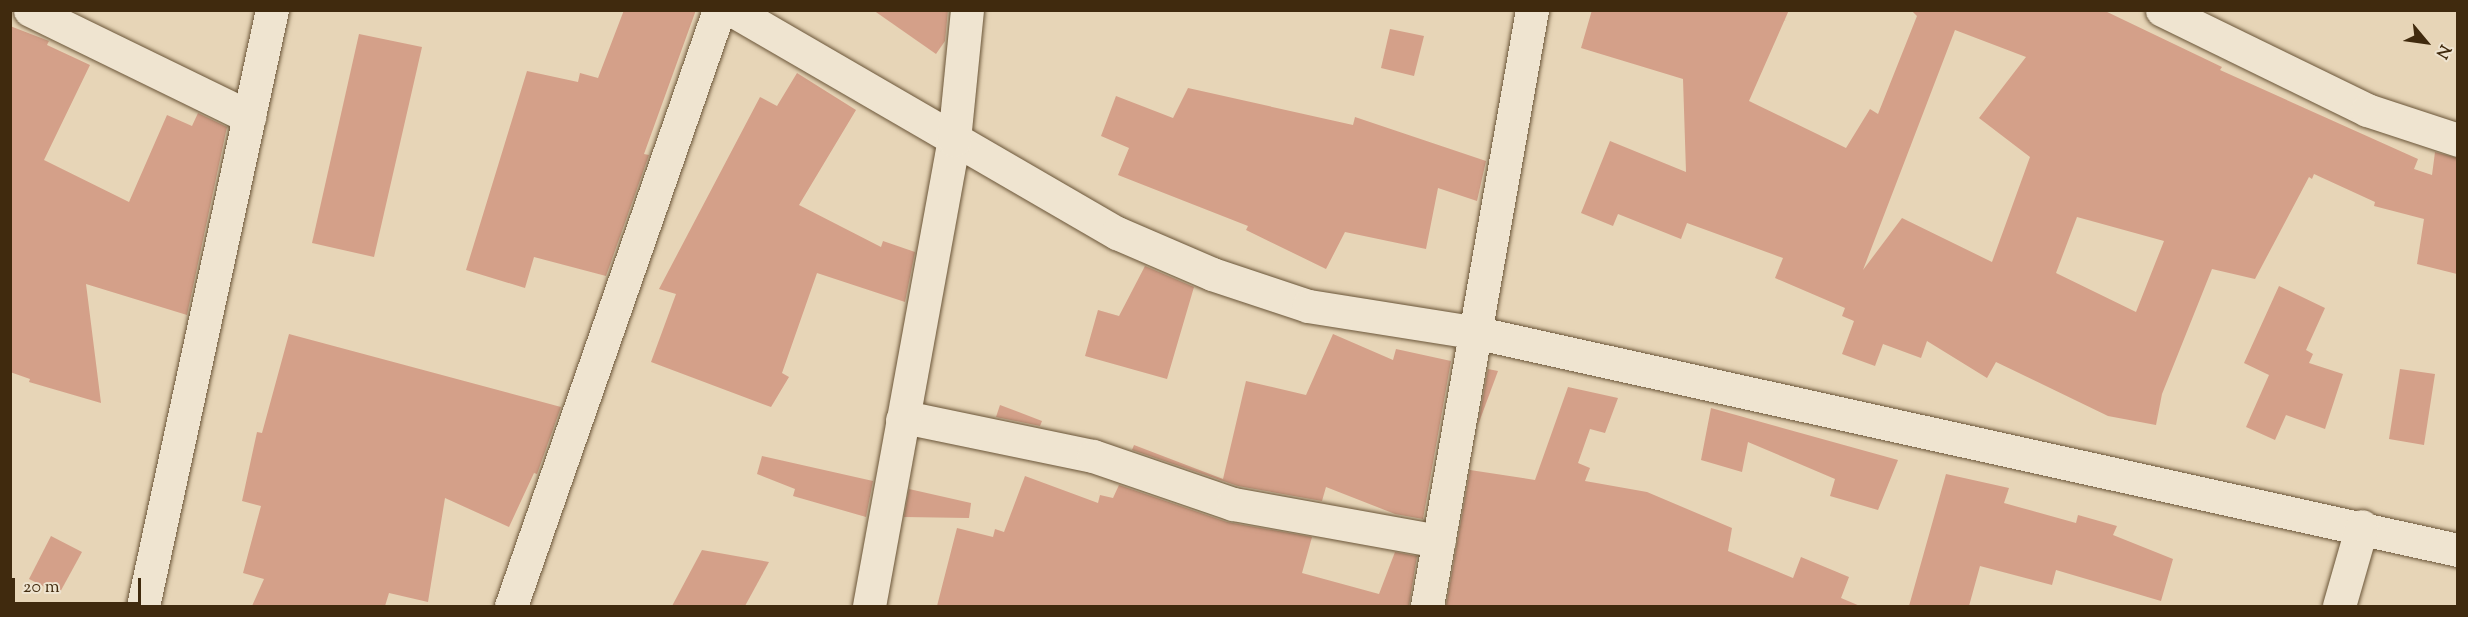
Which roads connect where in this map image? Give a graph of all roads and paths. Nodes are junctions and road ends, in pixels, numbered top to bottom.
1 (30, 10) edge
2 (272, 10) edge
3 (719, 10) edge
4 (732, 10) edge
5 (967, 10) edge
6 (1532, 10) edge
7 (2162, 10) edge
8 (249, 117) junction
9 (954, 140) junction
10 (2457, 140) edge
11 (1478, 333) junction
12 (902, 420) junction
13 (2362, 526) junction
14 (1439, 541) junction
15 (2457, 550) edge
16 (143, 606) edge
17 (511, 606) edge
18 (868, 606) edge
19 (1427, 606) edge
20 (2339, 606) edge

1 - 8 street
2 - 8 street
3 - 17 street
4 - 9 street
5 - 9 street
6 - 11 street
7 - 10 street
8 - 16 street
9 - 11 street
9 - 12 street
11 - 13 street
11 - 14 street
12 - 14 street
12 - 18 street
13 - 15 street
13 - 20 street
14 - 19 street

